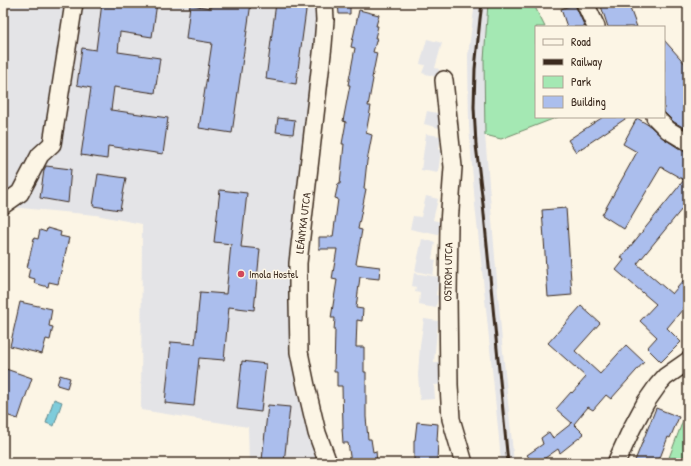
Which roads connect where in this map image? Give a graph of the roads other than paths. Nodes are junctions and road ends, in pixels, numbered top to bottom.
1 (74, 3) edge
2 (324, 3) edge
3 (586, 3) edge
4 (596, 26) edge
5 (444, 80) dead end
6 (656, 118) edge
7 (688, 142) edge
8 (3, 205) edge
9 (688, 361) edge
10 (328, 463) edge
11 (464, 463) edge
12 (616, 463) edge

1 - 8 street
2 - 10 street, LEÁNYKA UTCA
3 - 4 street
5 - 11 street, OSTROM UTCA
6 - 7 street
9 - 12 street

